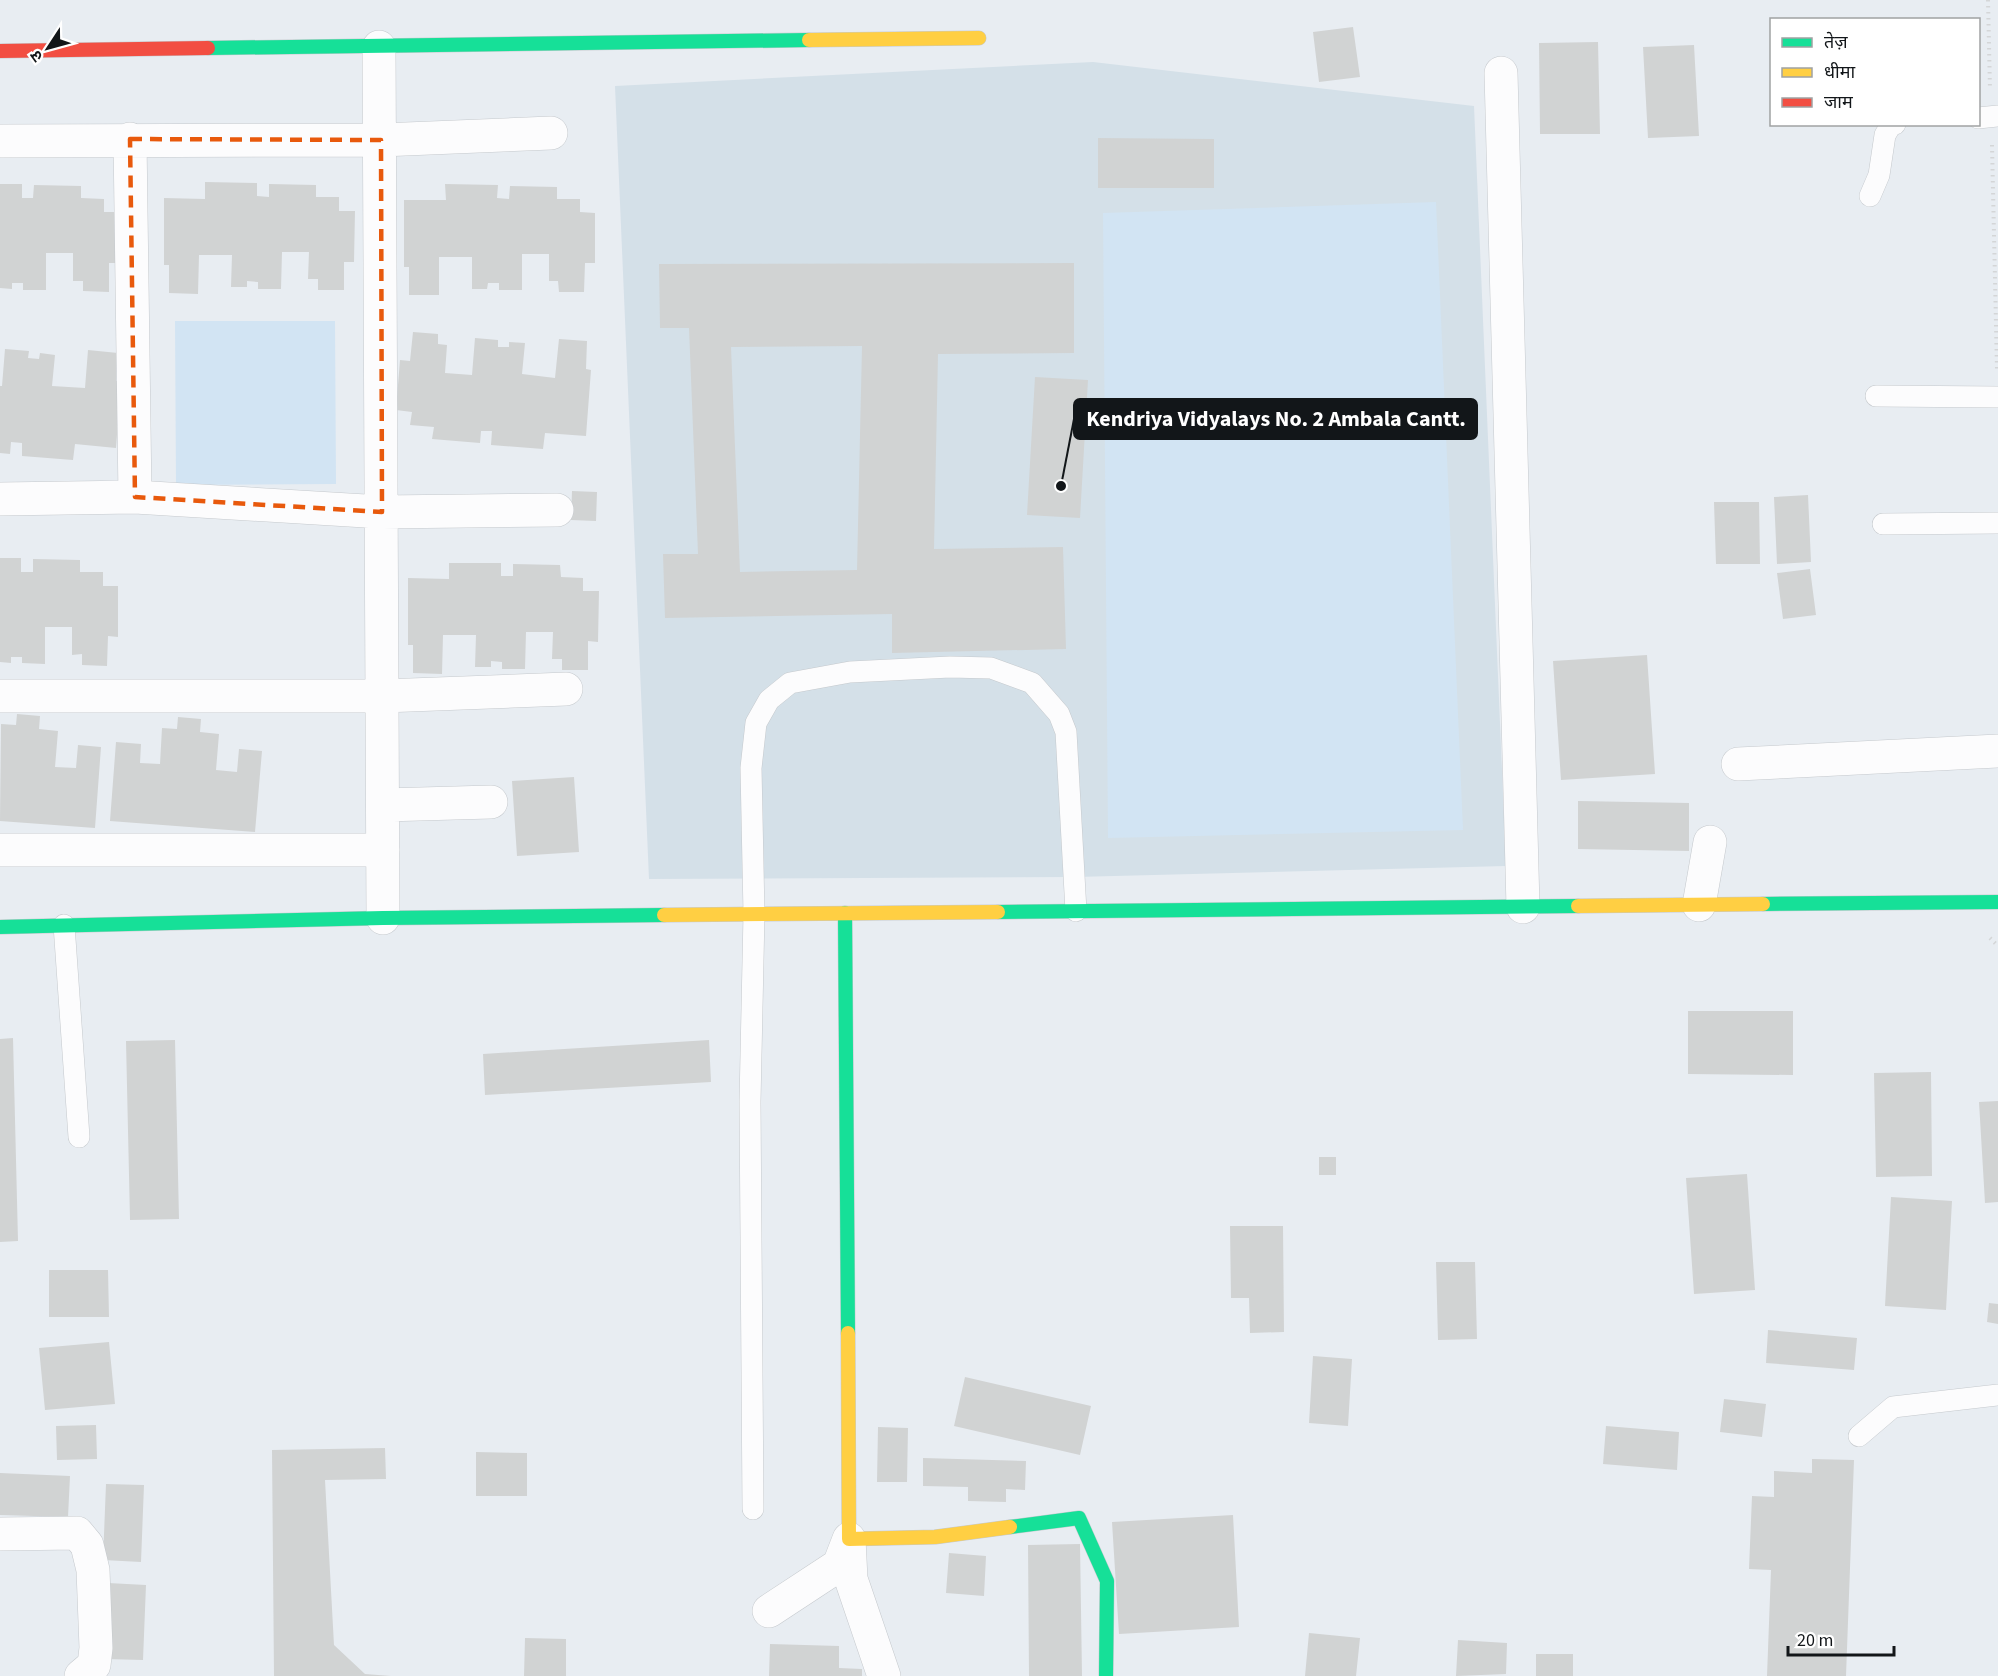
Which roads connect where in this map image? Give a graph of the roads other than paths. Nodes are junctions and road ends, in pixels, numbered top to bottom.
1 (979, 38) dead end
2 (379, 47) junction
3 (0, 51) edge
4 (1501, 73) dead end
5 (1994, 108) edge
6 (1980, 117) edge
7 (1890, 126) edge
8 (551, 133) dead end
9 (130, 139) junction
10 (381, 140) junction
11 (0, 141) edge
12 (1870, 196) dead end
13 (1998, 388) edge
14 (1876, 396) dead end
15 (135, 497) junction
16 (0, 499) edge
17 (557, 510) dead end
18 (382, 512) junction
19 (1998, 523) edge
20 (1883, 524) dead end
21 (566, 689) dead end
22 (0, 696) edge
23 (383, 696) junction
24 (1998, 751) edge
25 (1738, 764) dead end
26 (491, 802) dead end
27 (384, 806) junction
28 (1710, 842) dead end
29 (0, 850) edge
30 (383, 850) junction
31 (1998, 902) edge
32 (1699, 905) junction
33 (1523, 907) junction
34 (1076, 911) junction
35 (845, 913) junction
36 (754, 914) junction
37 (383, 918) junction
38 (63, 925) junction
39 (0, 927) edge
40 (79, 1137) dead end
41 (1998, 1395) edge
42 (1859, 1436) dead end
43 (753, 1509) dead end
44 (0, 1534) edge
45 (849, 1539) junction
46 (770, 1611) dead end
47 (81, 1676) edge
48 (884, 1676) edge
49 (1107, 1676) edge

1 - 2 street
2 - 3 street
2 - 10 street
4 - 33 street
5 - 6 lane
7 - 12 lane
8 - 10 street
9 - 10 street
9 - 11 street
9 - 15 street
10 - 18 street
13 - 14 lane
15 - 16 street
15 - 18 street
17 - 18 street
18 - 23 street
19 - 20 lane
21 - 23 street
22 - 23 street
23 - 27 street
24 - 25 street
26 - 27 street
27 - 30 street
28 - 32 street
29 - 30 street
30 - 37 street
31 - 32 street
32 - 33 street
33 - 34 street
34 - 35 street
34 - 36 lane
35 - 36 street
35 - 45 street
36 - 37 street
36 - 43 lane
37 - 38 street
38 - 39 street
38 - 40 lane
41 - 42 lane
44 - 47 street
45 - 46 street
45 - 48 street
45 - 49 street

